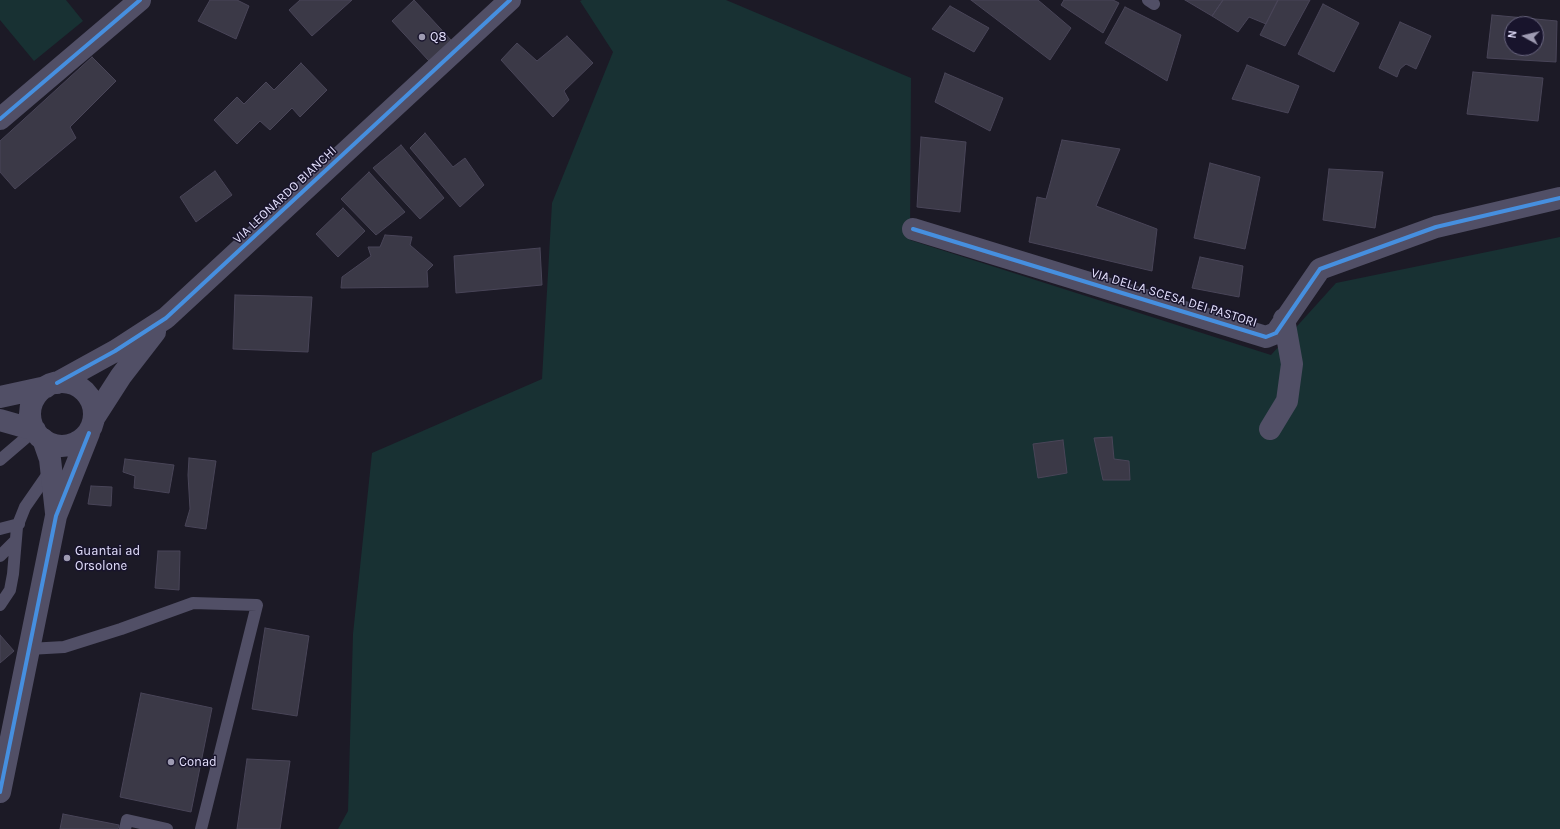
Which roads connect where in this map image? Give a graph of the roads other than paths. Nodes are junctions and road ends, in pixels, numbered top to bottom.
1 (140, 0) edge
2 (499, 4) edge
3 (0, 119) edge
4 (1560, 198) edge
5 (913, 229) dead end
6 (166, 318) junction
7 (1284, 318) junction
8 (52, 385) junction
9 (0, 397) edge
10 (0, 420) edge
11 (91, 425) junction
12 (1270, 429) dead end
13 (39, 434) junction
14 (0, 460) edge
15 (51, 470) junction
16 (56, 516) junction
17 (18, 524) junction
18 (0, 529) edge
19 (15, 540) junction
20 (0, 556) edge
21 (0, 605) edge
22 (29, 649) junction
23 (3, 755) edge
24 (0, 792) edge
25 (125, 829) edge
26 (167, 829) edge
27 (201, 829) edge

1 - 3 street
2 - 6 street, VIA LEONARDO BIANCHI
4 - 7 street, VIA DELLA SCESA DEI PASTORI
5 - 7 street, VIA DELLA SCESA DEI PASTORI
6 - 8 street, VIA LEONARDO BIANCHI
6 - 11 street, VIA LEONARDO BIANCHI
7 - 12 street
8 - 9 street
8 - 11 street
8 - 13 street
10 - 13 street
11 - 13 street
11 - 16 street
13 - 14 lane
13 - 15 street
15 - 16 street
15 - 17 lane
16 - 22 street
17 - 18 lane
17 - 19 lane
19 - 20 lane
19 - 21 lane
22 - 23 street
22 - 27 lane
23 - 24 street
25 - 26 lane

